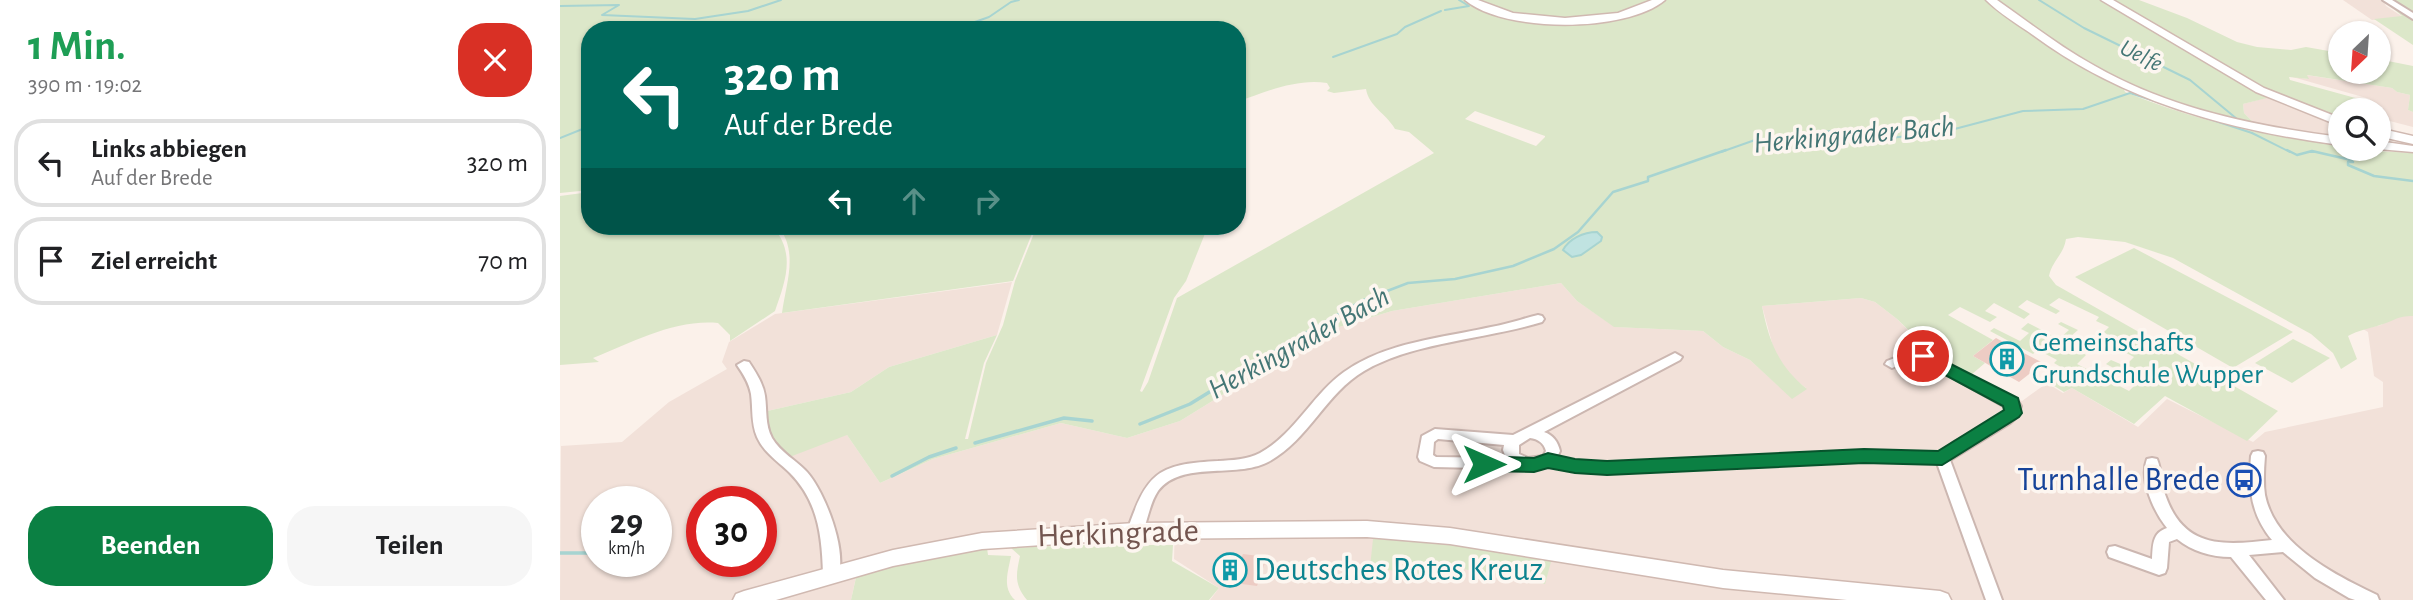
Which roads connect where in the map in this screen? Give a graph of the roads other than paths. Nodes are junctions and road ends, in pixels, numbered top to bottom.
1 (1470, 0) edge
2 (1660, 0) edge
3 (1991, 0) edge
4 (2106, 0) edge
5 (2387, 0) edge
6 (2413, 17) edge
7 (2328, 117) edge
8 (2391, 135) edge
9 (2328, 139) edge
10 (2413, 140) edge
11 (2391, 146) edge
12 (2413, 149) edge
13 (1538, 319) dead end
14 (1675, 357) dead end
15 (1892, 364) dead end
16 (744, 365) dead end
17 (1531, 433) junction
18 (1513, 440) junction
19 (2258, 456) dead end
20 (1942, 458) junction
21 (1548, 460) junction
22 (2152, 463) dead end
23 (1523, 464) junction
24 (1135, 531) junction
25 (2179, 532) junction
26 (2287, 545) junction
27 (2234, 549) junction
28 (2115, 552) dead end
29 (831, 574) junction
30 (744, 600) edge
31 (1940, 600) edge
32 (1994, 600) edge
33 (2276, 600) edge
34 (2371, 600) edge

1 - 2 main road
3 - 9 main road
4 - 7 main road
5 - 6 street
8 - 10 main road
11 - 12 main road
13 - 24 street
14 - 17 street
15 - 20 street
16 - 29 street
17 - 18 street
17 - 21 street
18 - 23 street
18 - 23 street
19 - 26 street
20 - 21 street
20 - 32 street
21 - 23 street
22 - 25 street
24 - 29 main road, Herkingrade
24 - 31 main road, Herkingrade
25 - 27 street
25 - 28 street
26 - 27 street
26 - 34 street
27 - 33 street
29 - 30 main road, Herkingrade

